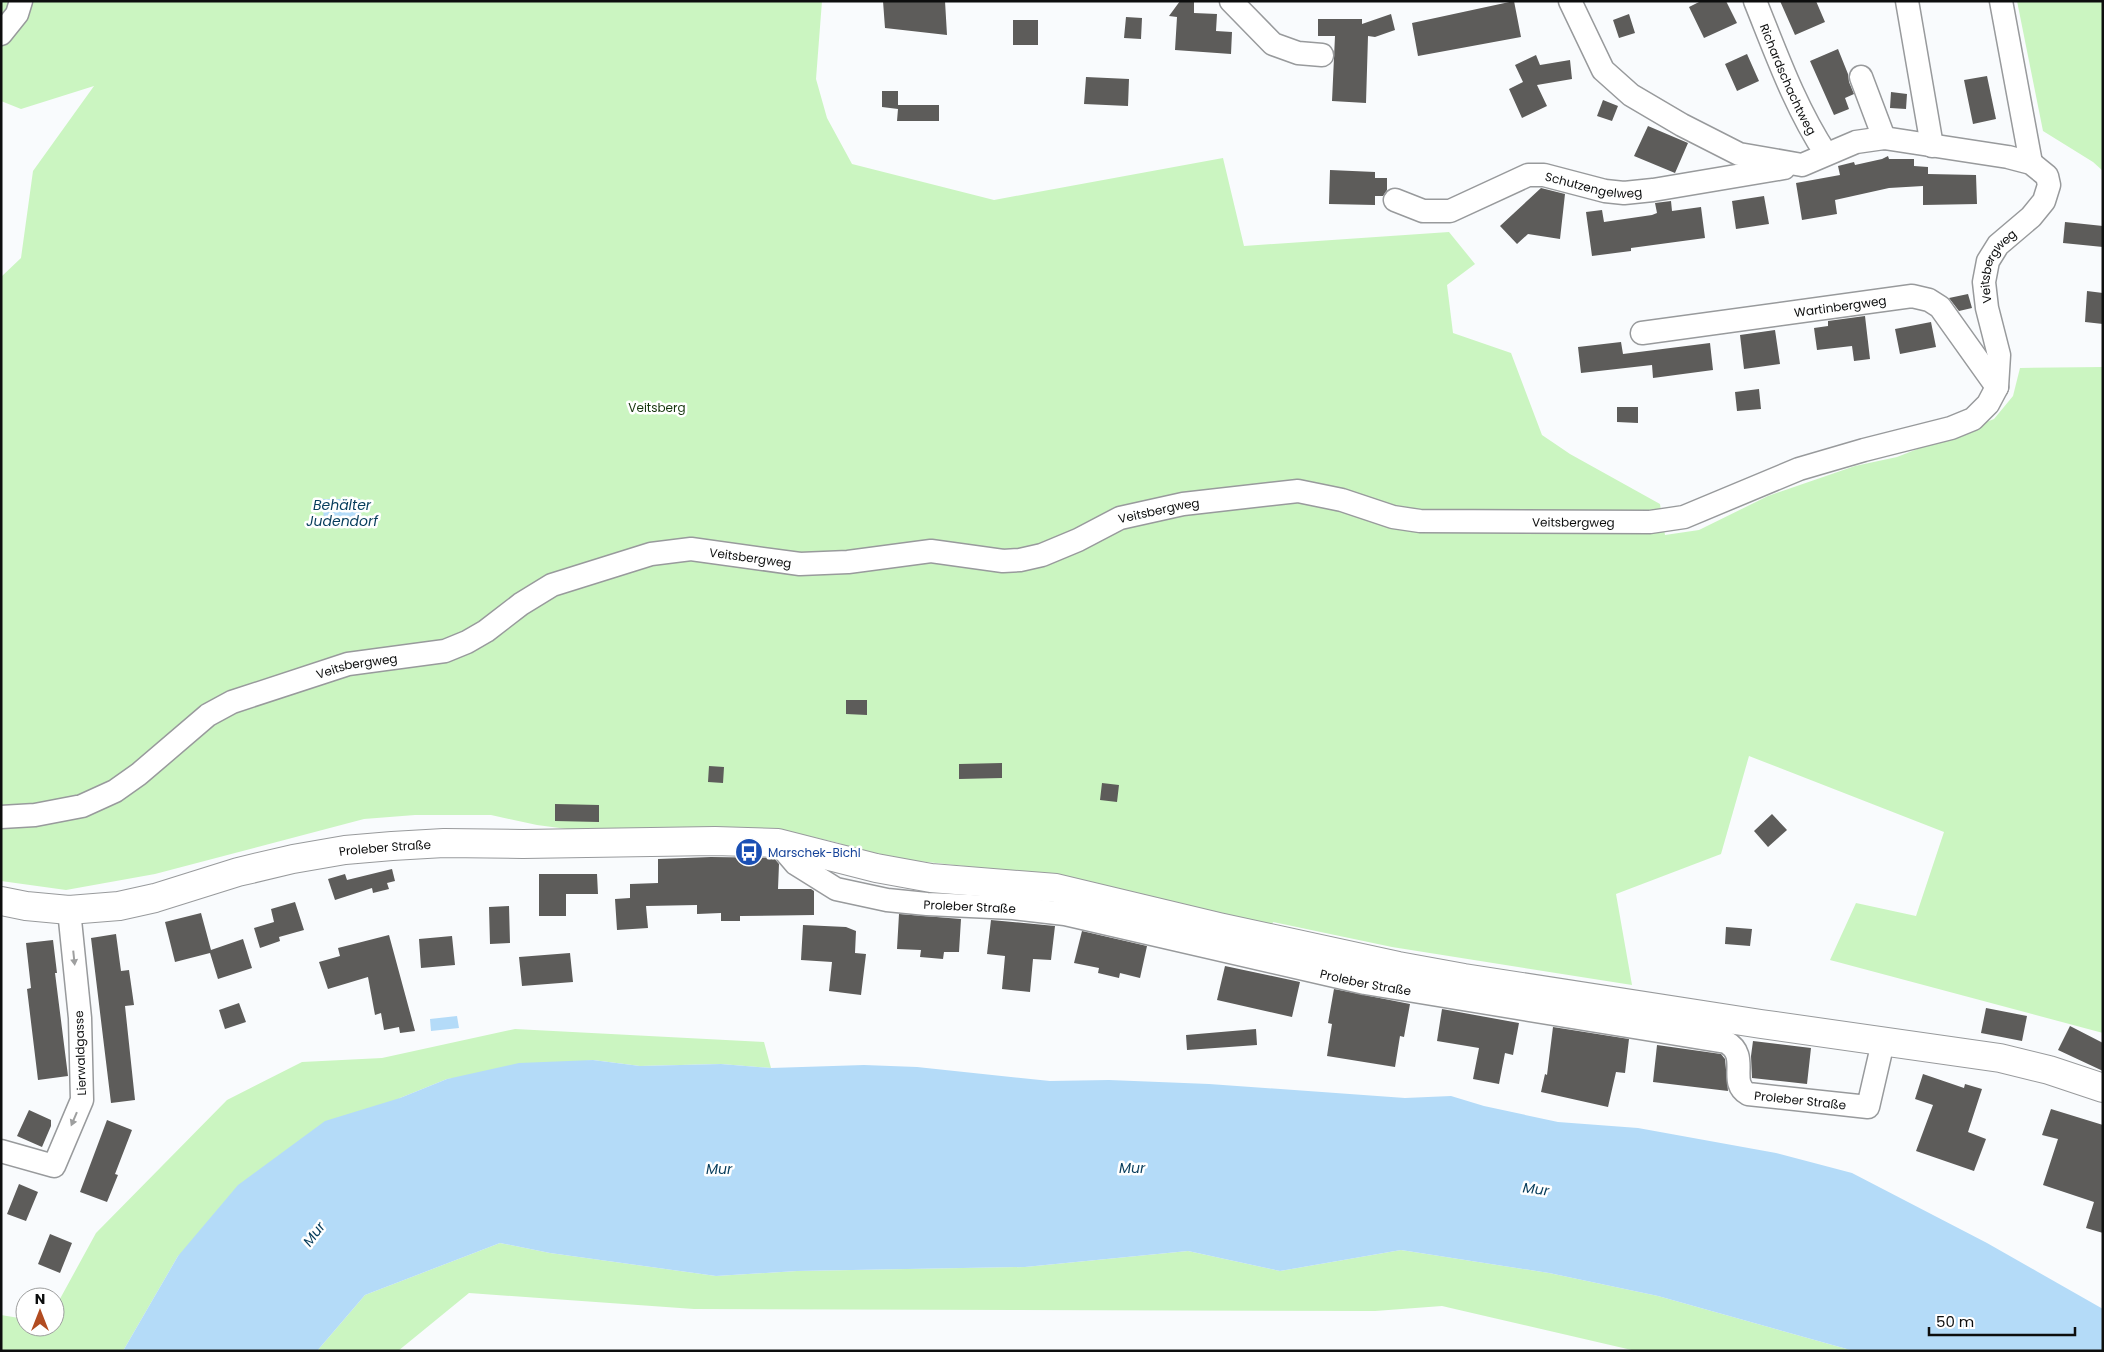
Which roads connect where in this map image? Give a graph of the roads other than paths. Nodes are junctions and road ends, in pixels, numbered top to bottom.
1 (21, 1) edge
2 (1231, 1) edge
3 (1570, 1) edge
4 (1756, 1) edge
5 (1907, 1) edge
6 (2001, 1) edge
7 (1, 34) edge
8 (1322, 55) dead end
9 (1862, 76) dead end
10 (1884, 138) junction
11 (1932, 146) junction
12 (1826, 154) junction
13 (2031, 163) junction
14 (1802, 165) junction
15 (1395, 200) dead end
16 (1642, 333) dead end
17 (1997, 387) junction
18 (1, 817) edge
19 (778, 843) junction
20 (1, 901) edge
21 (69, 910) junction
22 (1883, 1042) junction
23 (2103, 1088) edge
24 (1, 1151) edge

1 - 7 street
2 - 8 street
3 - 14 street
4 - 12 street, Richardschachtweg
5 - 11 street
6 - 13 street
9 - 10 street
10 - 11 street
10 - 12 street
11 - 13 street
12 - 14 street
13 - 17 street, Veitsbergweg
14 - 15 street, Schutzengelweg
16 - 17 street, Wartinbergweg
17 - 18 street, Veitsbergweg
19 - 21 main road, Proleber Straße
19 - 22 main road, Proleber Straße
19 - 22 street, Proleber Straße
20 - 21 main road, Proleber Straße
21 -> 24 street, Lierwaldgasse
22 - 23 main road, Proleber Straße

